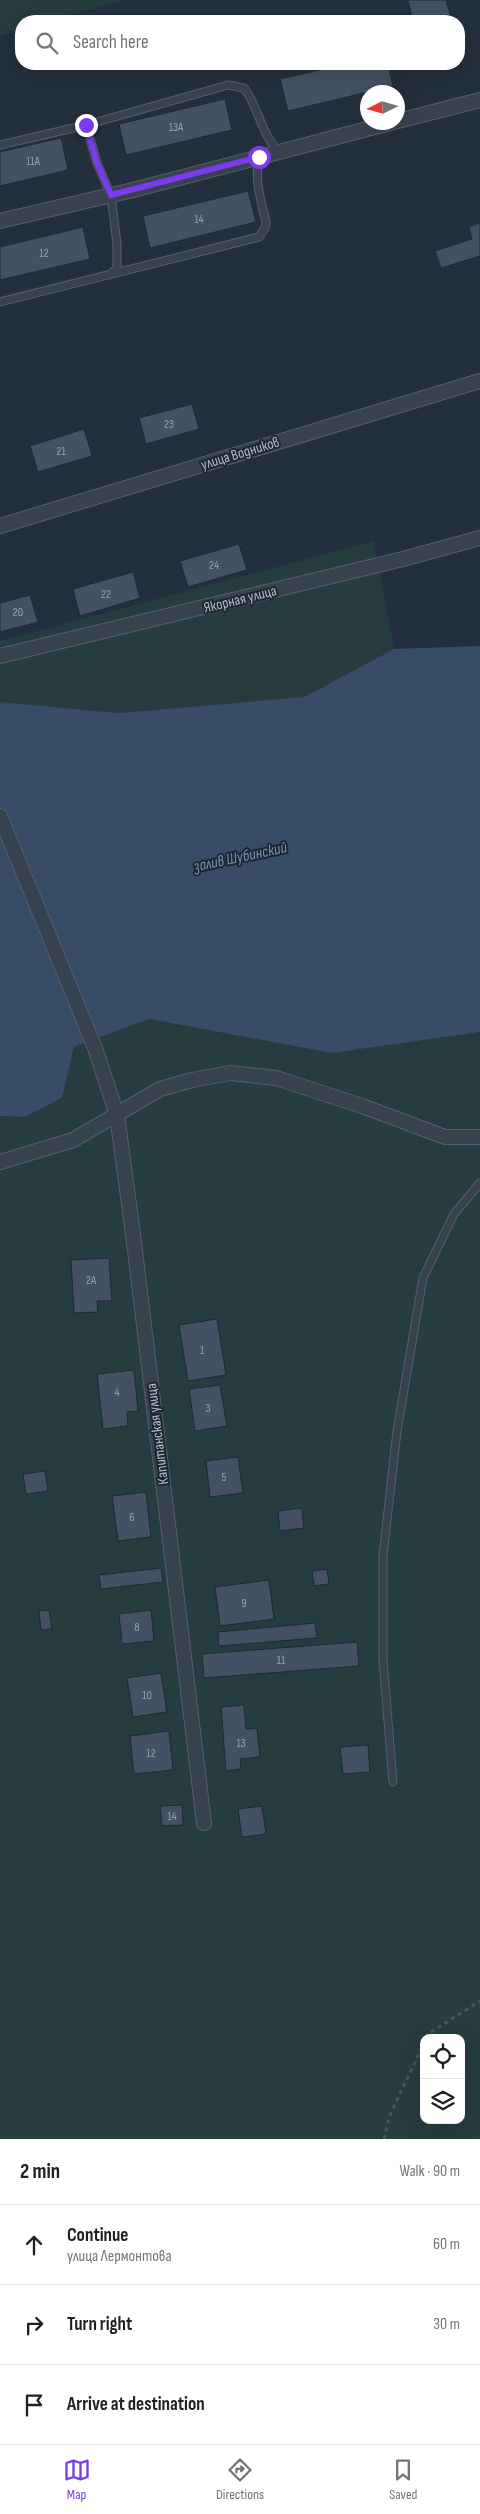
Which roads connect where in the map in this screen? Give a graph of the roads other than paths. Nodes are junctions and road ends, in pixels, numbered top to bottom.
1 (480, 100) edge
2 (405, 120) edge
3 (86, 125) junction
4 (364, 130) edge
5 (0, 145) edge
6 (280, 152) junction
7 (259, 157) junction
8 (111, 195) junction
9 (0, 222) edge
10 (110, 276) junction
11 (0, 302) edge
12 (480, 382) edge
13 (0, 526) edge
14 (480, 538) edge
15 (0, 656) edge
16 (0, 816) edge
17 (116, 1115) junction
18 (480, 1137) edge
19 (0, 1162) edge
20 (480, 1183) edge
21 (394, 1782) dead end
22 (204, 1823) dead end

1 - 2 street
3 - 5 lane
3 - 6 lane
3 - 8 lane
4 - 6 street
6 - 7 street
7 - 8 street
7 - 10 lane
8 - 9 street
8 - 10 lane
10 - 11 lane
12 - 13 street, улица Водников
14 - 15 street, Якорная улица
16 - 17 street, Капитанская улица
17 - 18 street
17 - 19 street
17 - 22 street, Капитанская улица
20 - 21 lane

